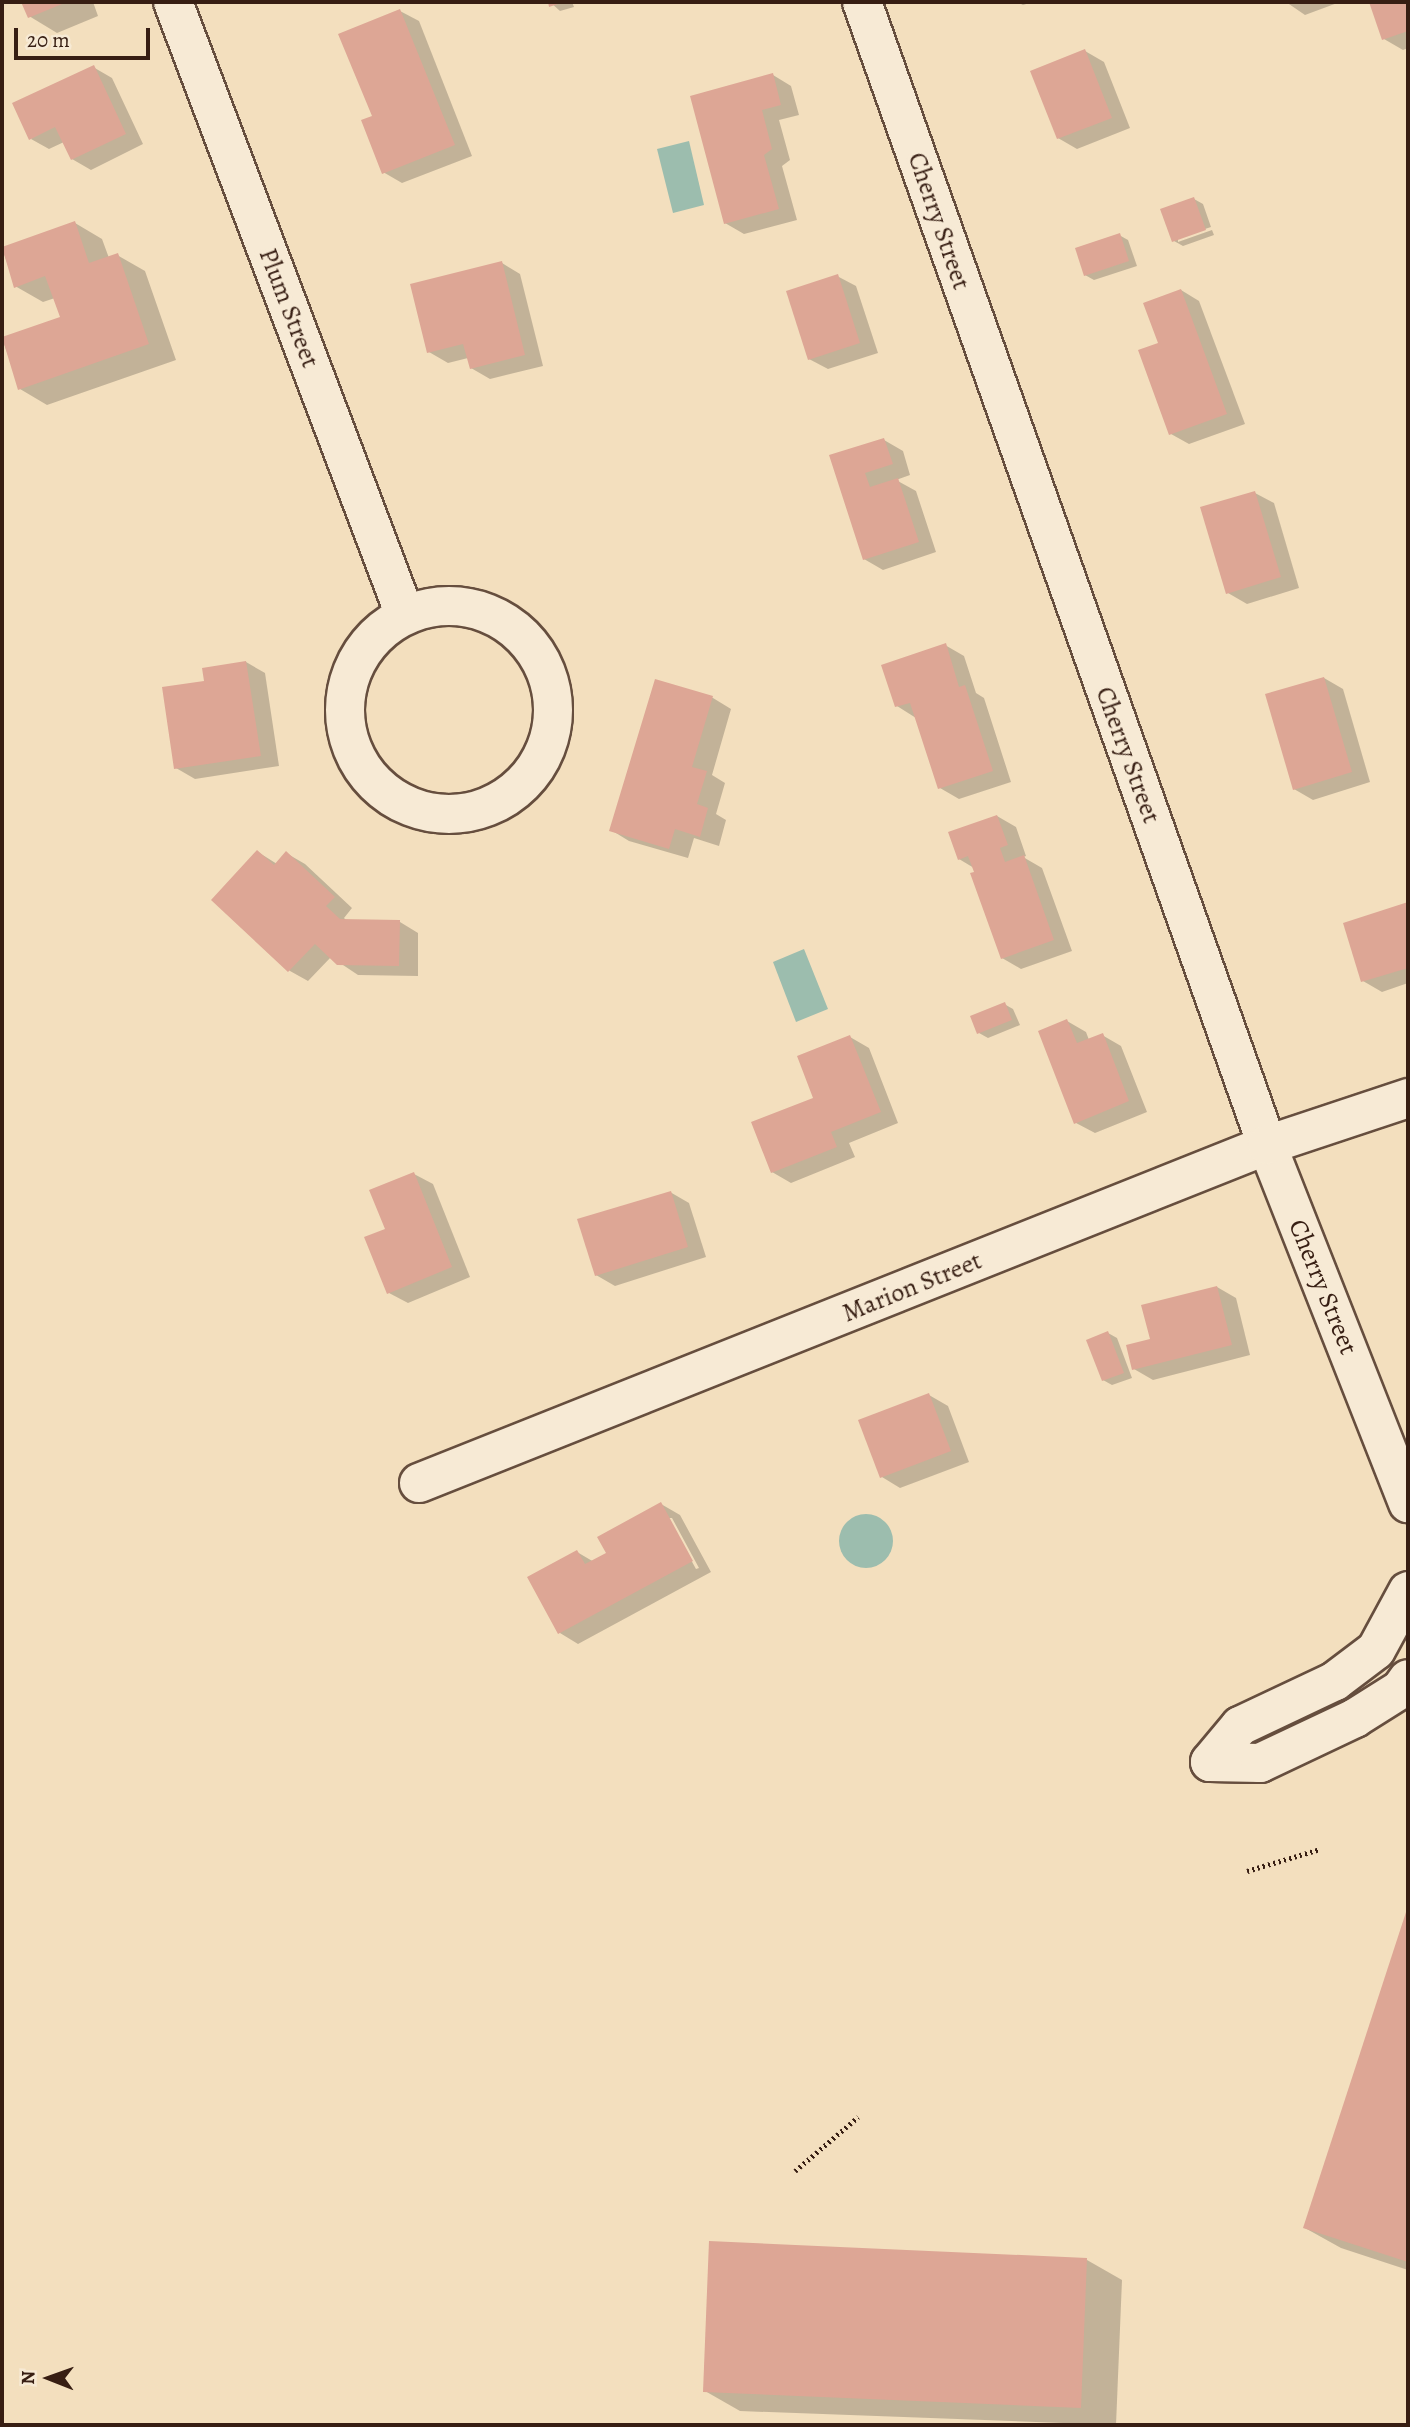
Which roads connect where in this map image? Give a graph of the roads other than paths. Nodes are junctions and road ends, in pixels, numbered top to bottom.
1 (173, 2) edge
2 (862, 2) edge
3 (405, 614) junction
4 (1408, 1098) edge
5 (1267, 1146) junction
6 (419, 1483) dead end
7 (1408, 1503) edge
8 (1408, 1591) edge
9 (1408, 1679) edge

1 - 3 street, Plum Street
2 - 5 street, Cherry Street
3 - 3 street
4 - 5 street, Marion Street
5 - 6 street, Marion Street
5 - 7 street, Cherry Street
8 - 9 street

